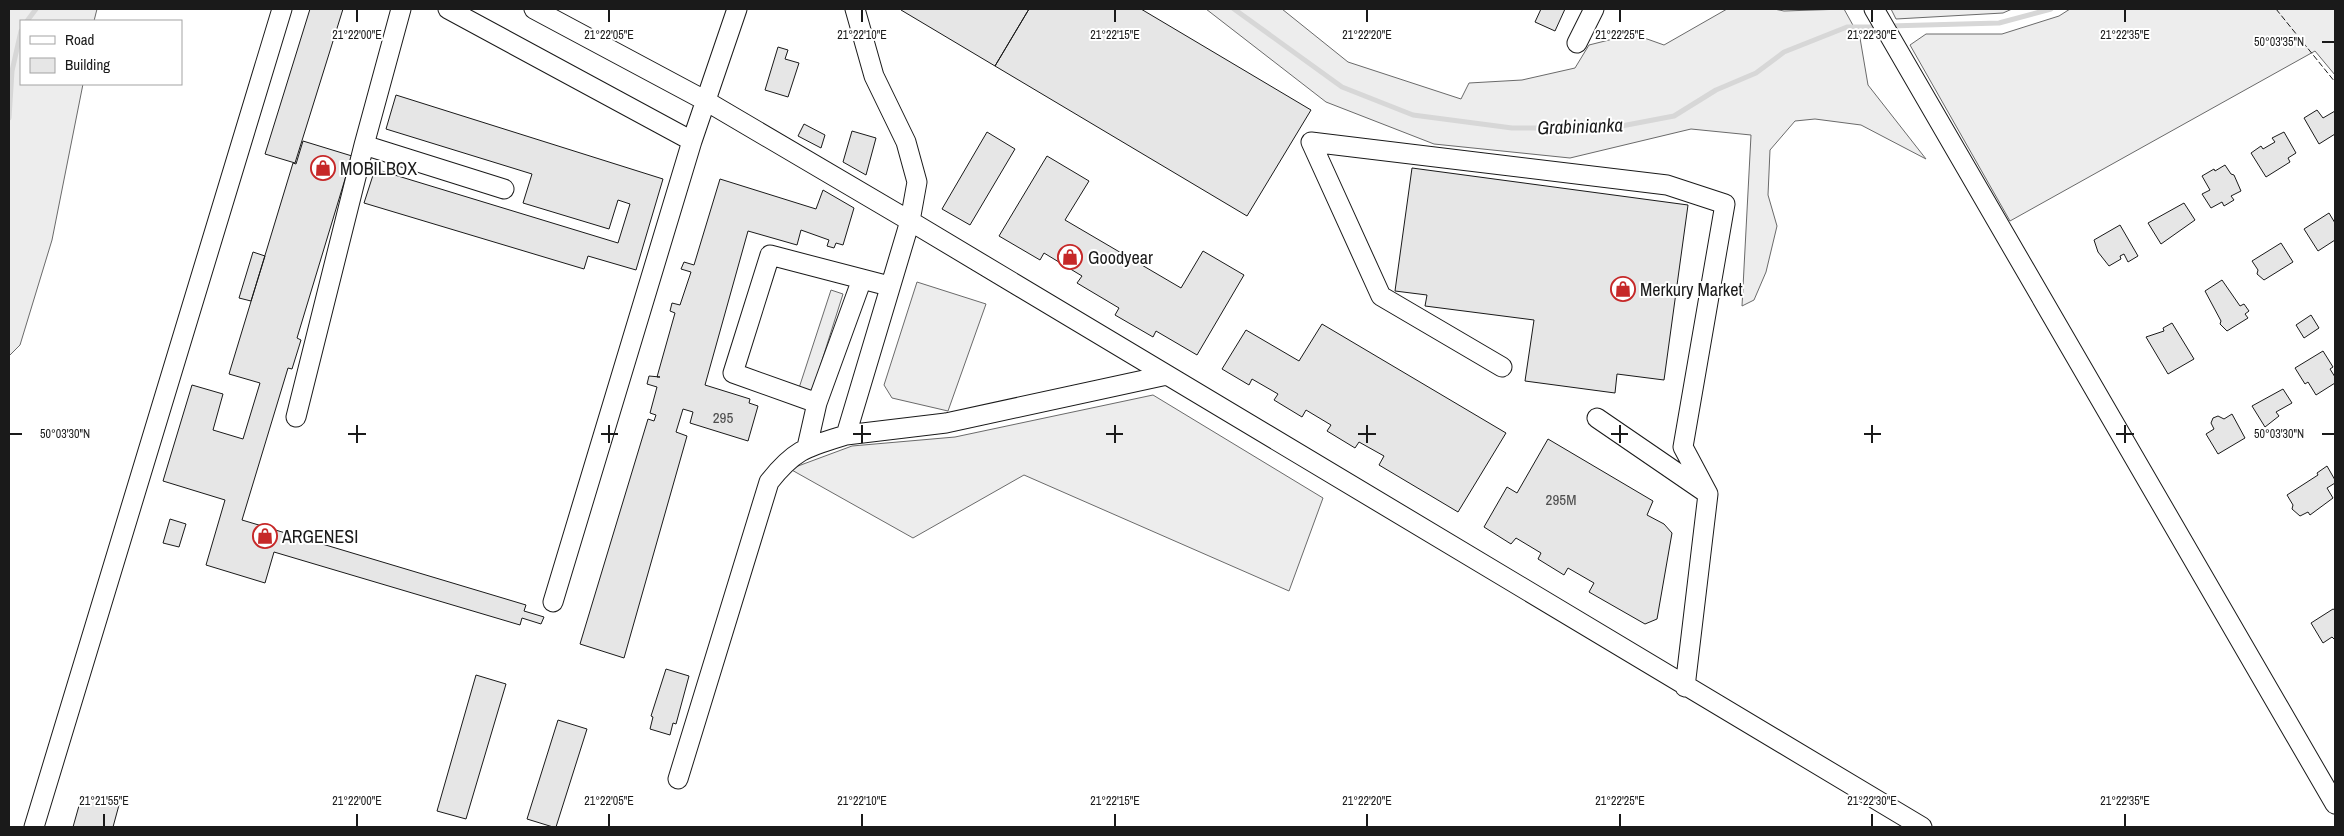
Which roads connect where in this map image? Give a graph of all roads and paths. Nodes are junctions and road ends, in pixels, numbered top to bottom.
1 (282, 9) edge
2 (401, 9) edge
3 (448, 9) edge
4 (534, 9) edge
5 (736, 9) edge
6 (855, 9) edge
7 (1594, 9) edge
8 (1874, 9) edge
9 (1577, 43) dead end
10 (706, 101) junction
11 (692, 141) junction
12 (364, 146) junction
13 (504, 189) dead end
14 (910, 221) junction
15 (862, 278) junction
16 (889, 286) junction
17 (1502, 367) dead end
18 (1167, 375) junction
19 (817, 403) junction
20 (296, 417) dead end
21 (1597, 418) dead end
22 (846, 435) junction
23 (807, 448) junction
24 (1708, 494) junction
25 (553, 602) dead end
26 (1685, 687) junction
27 (678, 779) dead end
28 (2335, 804) edge
29 (34, 827) edge
30 (1922, 827) edge

1 - 29 street
2 - 12 street
3 - 11 street
4 - 10 street
5 - 10 street
6 - 14 street
7 - 9 street
8 - 28 street
10 - 11 street
10 - 14 street
11 - 25 street
12 - 13 street
12 - 20 street
14 - 16 street
14 - 18 street
15 - 16 street
15 - 19 street
15 - 19 street
16 - 22 street
17 - 24 street
18 - 22 street
18 - 26 street
19 - 23 street
21 - 24 street
22 - 23 street
23 - 27 street
24 - 26 street
26 - 30 street

